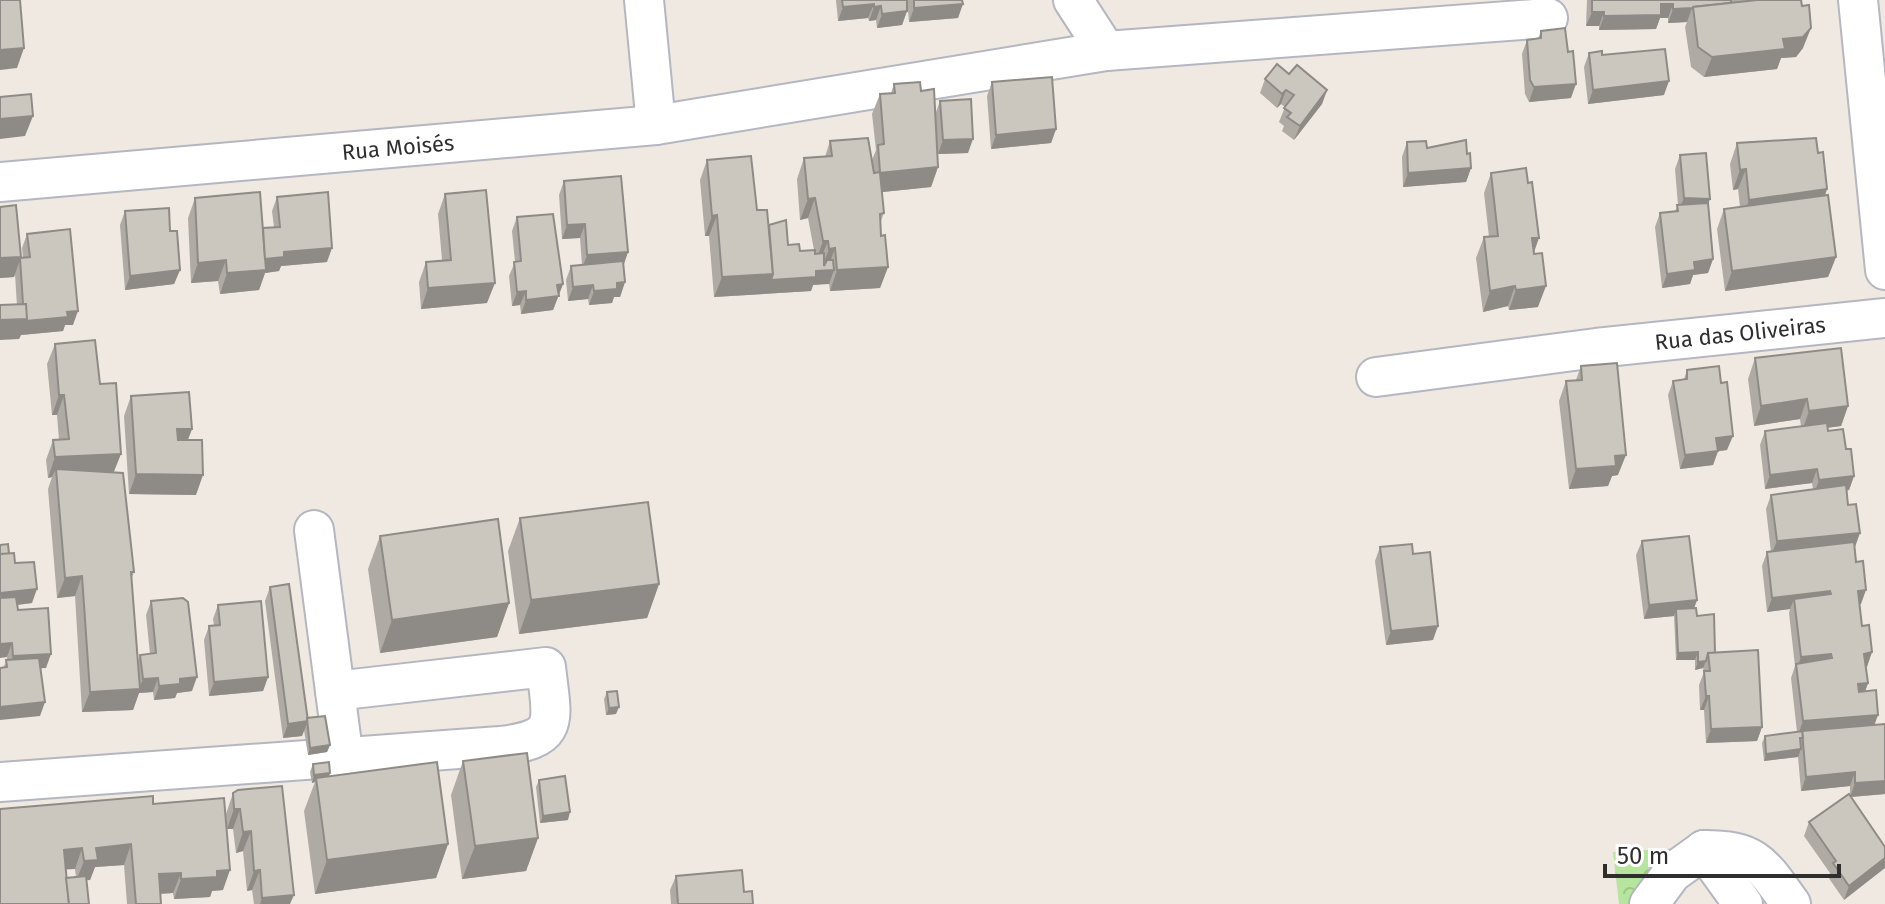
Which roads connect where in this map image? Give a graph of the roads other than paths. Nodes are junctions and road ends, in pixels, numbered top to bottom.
1 (644, 0) edge
2 (1073, 0) edge
3 (1858, 0) edge
4 (1548, 18) dead end
5 (1106, 51) junction
6 (656, 125) junction
7 (0, 182) edge
8 (1885, 270) edge
9 (1885, 318) edge
10 (1376, 377) dead end
11 (314, 530) dead end
12 (335, 691) junction
13 (344, 760) junction
14 (0, 782) edge
15 (1704, 850) junction
16 (1649, 904) edge
17 (1743, 904) edge
18 (1791, 904) edge

1 - 6 street
2 - 5 street
3 - 8 street
4 - 5 street, Rua Moisés
5 - 6 street, Rua Moisés
6 - 7 street, Rua Moisés
9 - 10 street, Rua das Oliveiras
11 - 12 street
12 - 13 street
12 - 13 street
13 - 14 street
15 - 16 street
15 - 17 street
15 - 18 street

